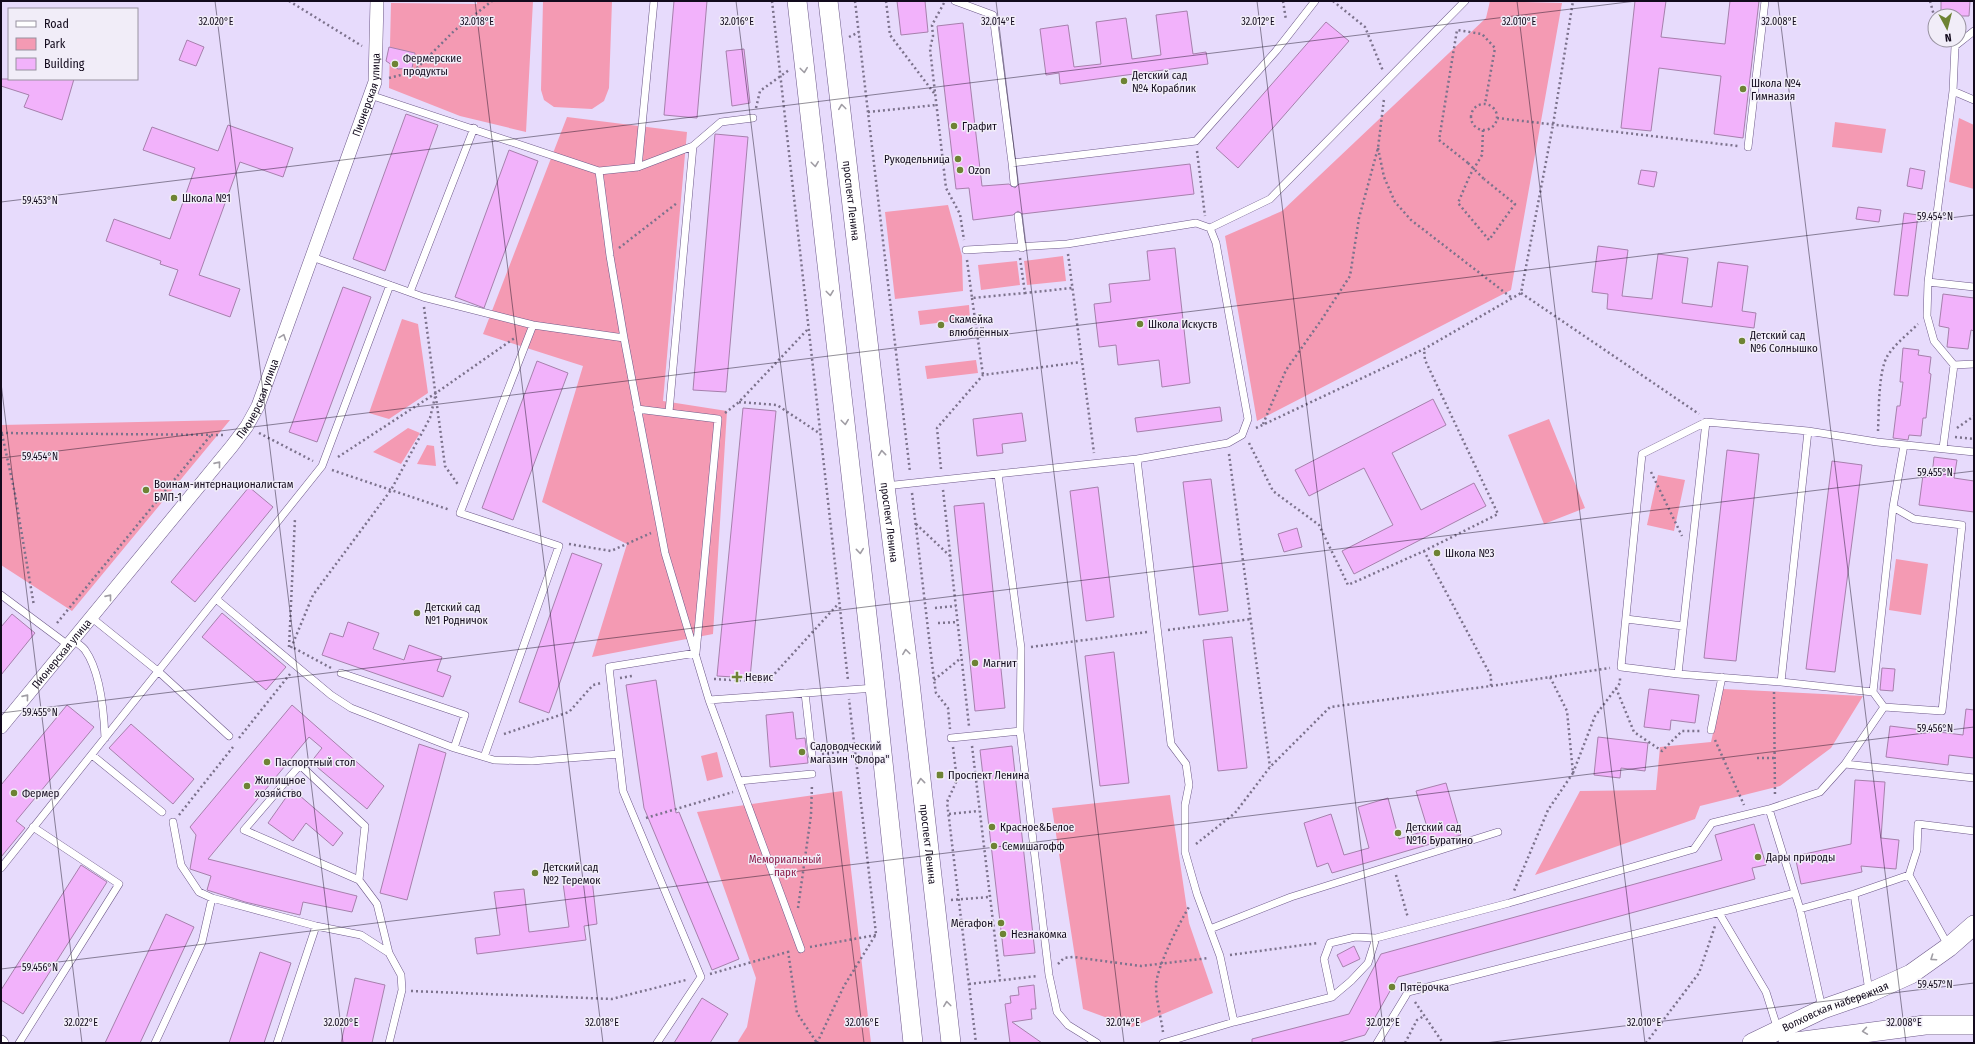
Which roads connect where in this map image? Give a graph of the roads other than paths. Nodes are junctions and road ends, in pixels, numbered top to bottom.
1 (377, 1) edge
2 (654, 1) edge
3 (797, 1) edge
4 (828, 1) edge
5 (955, 1) edge
6 (1315, 1) edge
7 (1464, 1) edge
8 (1765, 1) edge
9 (1974, 31) edge
10 (1953, 91) junction
11 (370, 95) junction
12 (1974, 100) edge
13 (753, 118) road end
14 (474, 128) junction
15 (692, 146) junction
16 (1748, 147) road end
17 (1012, 163) junction
18 (638, 167) junction
19 (599, 171) junction
20 (1014, 183) dead end
21 (1018, 216) dead end
22 (1210, 228) junction
23 (1021, 248) junction
24 (966, 250) road end
25 (312, 257) junction
26 (1928, 282) junction
27 (390, 285) junction
28 (1974, 287) edge
29 (410, 292) junction
30 (533, 325) junction
31 (624, 338) junction
32 (1974, 364) edge
33 (1954, 365) junction
34 (637, 409) junction
35 (669, 412) junction
36 (1706, 422) junction
37 (1808, 432) junction
38 (1904, 445) junction
39 (1943, 448) junction
40 (1974, 452) edge
41 (1137, 459) junction
42 (998, 474) junction
43 (885, 486) junction
44 (1893, 507) junction
45 (1, 595) edge
46 (216, 599) junction
47 (92, 618) junction
48 (1626, 619) junction
49 (1682, 626) junction
50 (70, 643) junction
51 (696, 653) junction
52 (159, 672) junction
53 (341, 673) road end
54 (1678, 674) junction
55 (1722, 677) junction
56 (1781, 682) junction
57 (875, 688) junction
58 (1873, 692) junction
59 (805, 693) junction
60 (709, 700) junction
61 (1884, 707) junction
62 (1, 727) edge
63 (1711, 730) road end
64 (1020, 731) junction
65 (229, 736) dead end
66 (105, 738) junction
67 (951, 738) road end
68 (454, 748) junction
69 (619, 754) junction
70 (812, 754) road end
71 (92, 755) junction
72 (484, 757) junction
73 (1845, 764) junction
74 (812, 774) road end
75 (1974, 778) edge
76 (739, 781) junction
77 (1772, 808) junction
78 (162, 812) dead end
79 (173, 822) dead end
80 (33, 827) junction
81 (1974, 831) edge
82 (1498, 832) dead end
83 (1, 868) edge
84 (1909, 875) junction
85 (359, 880) junction
86 (1795, 893) junction
87 (1854, 894) junction
88 (212, 898) junction
89 (1800, 909) junction
90 (1719, 913) junction
91 (1974, 925) edge
92 (316, 926) junction
93 (1210, 929) junction
94 (1376, 938) junction
95 (1949, 947) junction
96 (801, 949) road end
97 (389, 953) junction
98 (1869, 993) junction
99 (1332, 997) junction
100 (1822, 1009) junction
101 (1234, 1022) junction
102 (1974, 1025) edge
103 (1783, 1036) edge
104 (19, 1043) edge
105 (155, 1043) edge
106 (277, 1043) edge
107 (389, 1043) edge
108 (657, 1043) edge
109 (913, 1043) edge
110 (951, 1043) edge
111 (1097, 1043) edge
112 (1164, 1043) edge
113 (1377, 1043) edge
114 (1752, 1043) edge

1 - 11 street, Пионерская улица
2 - 18 lane
3 -> 57 main road
43 -> 4 main road, проспект Ленина
5 - 17 lane
6 - 17 lane
7 - 22 lane
8 - 16 lane
9 - 10 lane
10 - 12 lane
10 - 26 lane
11 - 14 lane
11 - 25 street, Пионерская улица
13 - 15 lane
14 - 19 lane
14 - 29 lane
15 - 18 lane
15 - 35 lane
17 - 20 lane
18 - 19 lane
19 - 31 lane
21 - 23 lane
22 - 23 lane
22 - 41 lane
23 - 24 lane
25 - 27 lane
47 -> 25 street, Пионерская улица
26 - 28 lane
26 - 33 lane
27 - 29 lane
27 - 46 lane
29 - 30 lane
30 - 31 lane
30 - 72 lane
31 - 34 lane
32 - 33 lane
33 - 39 lane
34 - 35 lane
34 - 51 lane
35 - 51 lane
36 - 37 lane
36 - 48 lane
36 - 49 lane
37 - 38 lane
37 - 56 lane
38 - 39 lane
38 - 44 lane
39 - 40 lane
41 - 42 lane
41 - 93 lane
42 - 43 lane
42 - 64 lane
110 -> 43 main road, проспект Ленина
44 - 58 lane
44 - 61 lane
45 - 50 lane
46 - 52 lane
46 - 68 lane
47 - 50 street, Пионерская улица
47 - 52 lane
48 - 49 lane
48 - 54 lane
49 - 54 lane
62 -> 50 street, Пионерская улица
50 - 66 lane
51 - 60 lane
51 - 69 lane
52 - 65 lane
52 - 66 lane
53 - 68 lane
54 - 55 lane
55 - 56 lane
55 - 63 lane
56 - 58 lane
57 - 59 lane
57 - 109 main road
58 - 61 lane
59 - 60 lane
59 - 70 lane
60 - 76 lane
61 - 73 lane
64 - 67 lane
64 - 111 lane
66 - 71 lane
68 - 72 lane
69 - 72 lane
69 - 108 lane
71 - 78 lane
71 - 80 lane
73 - 75 lane
73 - 77 lane
74 - 76 lane
76 - 96 lane
77 - 86 lane
77 - 94 lane
79 - 88 lane
80 - 83 lane
80 - 104 lane
81 - 84 lane
82 - 93 lane
84 - 87 lane
84 - 95 lane
85 - 85 lane
85 - 97 lane
86 - 89 lane
86 - 90 lane
87 - 89 lane
87 - 98 lane
88 - 92 lane
88 - 105 lane
89 - 100 lane
90 - 103 lane
90 - 113 lane
91 - 95 main road, Волховская набережная
92 - 97 lane
92 - 106 lane
93 - 101 lane
94 - 99 lane
94 - 99 lane
95 -> 98 main road, Волховская набережная
97 - 107 lane
98 - 100 main road, Волховская набережная
99 - 101 lane
100 - 103 main road, Волховская набережная
101 - 112 lane
102 -> 103 main road
103 - 114 main road, Волховская набережная

